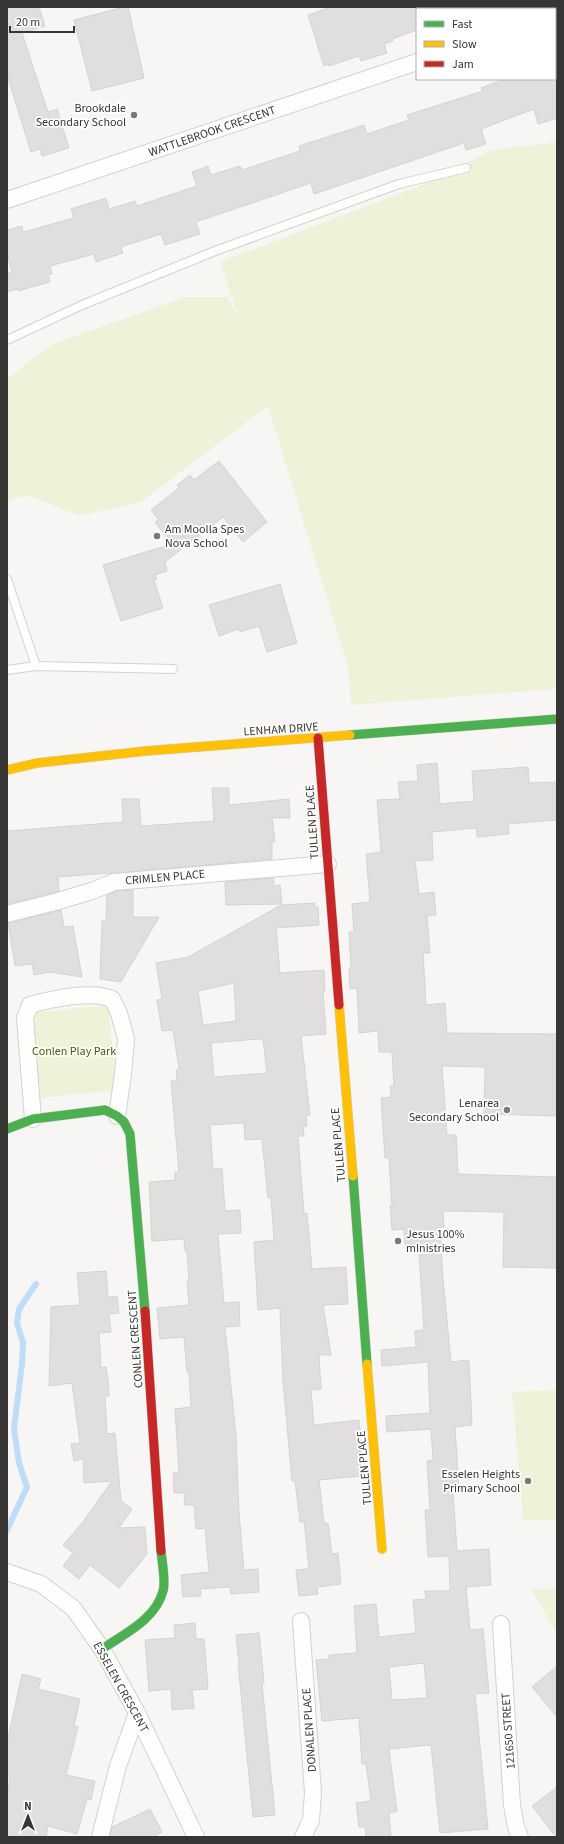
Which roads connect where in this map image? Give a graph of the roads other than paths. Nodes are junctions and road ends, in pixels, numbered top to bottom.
1 (416, 62) edge
2 (466, 168) dead end
3 (7, 200) edge
4 (7, 340) edge
5 (7, 579) edge
6 (36, 666) junction
7 (173, 669) dead end
8 (7, 670) edge
9 (557, 719) edge
10 (318, 738) junction
11 (7, 770) edge
12 (328, 864) junction
13 (7, 914) edge
14 (117, 1116) junction
15 (33, 1119) junction
16 (7, 1129) edge
17 (382, 1549) dead end
18 (7, 1572) edge
19 (301, 1621) dead end
20 (501, 1624) dead end
21 (102, 1649) junction
22 (137, 1713) junction
23 (100, 1837) edge
24 (196, 1837) edge
25 (303, 1837) edge
26 (520, 1837) edge

1 - 3 street, WATTLEBROOK CRESCENT
2 - 4 lane
5 - 6 lane
6 - 7 lane
6 - 8 lane
9 - 10 street, LENHAM DRIVE
10 - 11 street, LENHAM DRIVE
10 - 12 street, TULLEN PLACE
12 - 13 street, CRIMLEN PLACE
12 - 17 street, TULLEN PLACE
14 - 15 street
14 - 15 street
14 - 21 street, CONLEN CRESCENT
15 - 16 street
18 - 21 street, ESSELEN CRESCENT
19 - 25 street, DONALEN PLACE
20 - 26 street, 121650 STREET
21 - 22 street, ESSELEN CRESCENT
22 - 23 street
22 - 24 street, ESSELEN CRESCENT

